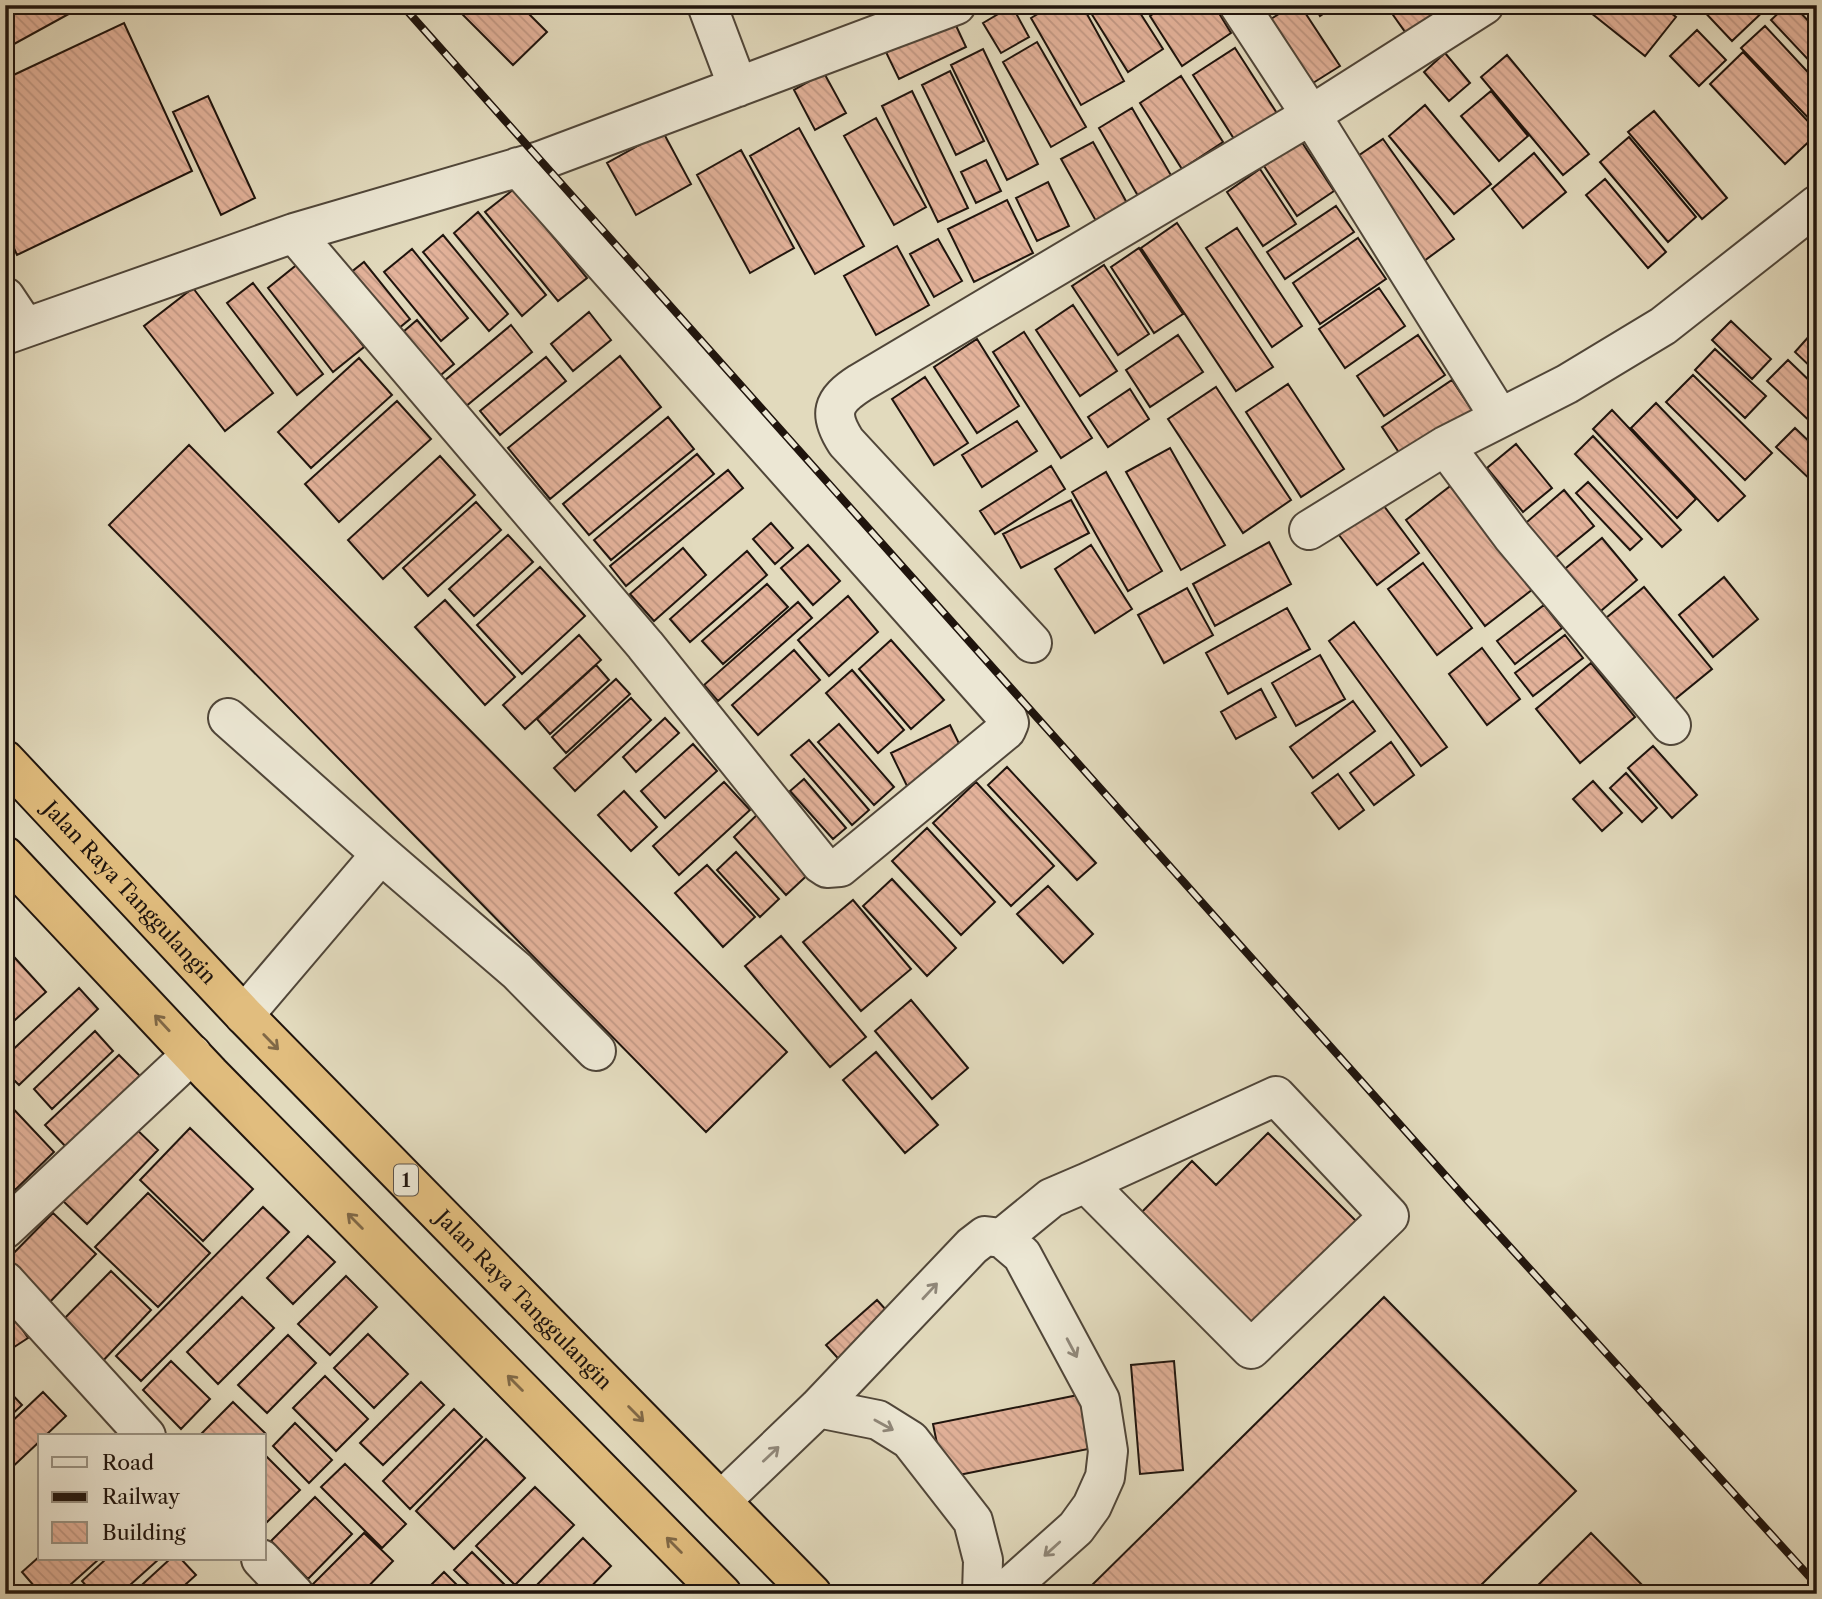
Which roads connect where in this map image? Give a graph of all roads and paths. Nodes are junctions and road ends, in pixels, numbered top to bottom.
1 (707, 5) edge
2 (956, 5) edge
3 (1239, 5) edge
4 (1484, 5) edge
5 (738, 87) junction
6 (1311, 115) junction
7 (518, 167) junction
8 (1816, 207) edge
9 (294, 233) junction
10 (12, 320) edge
11 (1500, 418) junction
12 (1445, 446) junction
13 (1309, 530) dead end
14 (1031, 643) dead end
15 (228, 718) dead end
16 (1671, 726) dead end
17 (5, 760) edge
18 (381, 854) junction
19 (5, 856) edge
20 (244, 1015) junction
21 (596, 1051) dead end
22 (191, 1054) junction
23 (1086, 1183) junction
24 (5, 1229) edge
25 (1002, 1238) junction
26 (5, 1281) edge
27 (818, 1408) junction
28 (144, 1434) edge
29 (721, 1500) junction
30 (262, 1560) edge
31 (715, 1591) edge
32 (294, 1594) edge
33 (812, 1594) edge
34 (982, 1594) edge
35 (1002, 1594) edge

1 - 5 street
2 - 5 street
3 - 6 street
4 - 6 street
5 - 7 street
6 - 11 street
6 - 14 street
7 - 9 street
7 - 9 street
8 - 11 street
9 - 10 street
11 - 12 street
12 - 13 street
12 - 16 street
15 - 18 street
17 - 20 highway, Jalan Raya Tanggulangin / 1
18 - 20 street
18 - 21 street
22 -> 19 highway
20 -> 29 highway, Jalan Raya Tanggulangin / 1
22 - 24 street
31 -> 22 highway
23 - 23 street
23 - 25 street
27 -> 25 street
25 -> 35 street
26 - 28 street
29 -> 27 street
27 -> 34 street
29 - 33 highway, Jalan Raya Tanggulangin / 1
30 - 32 street

